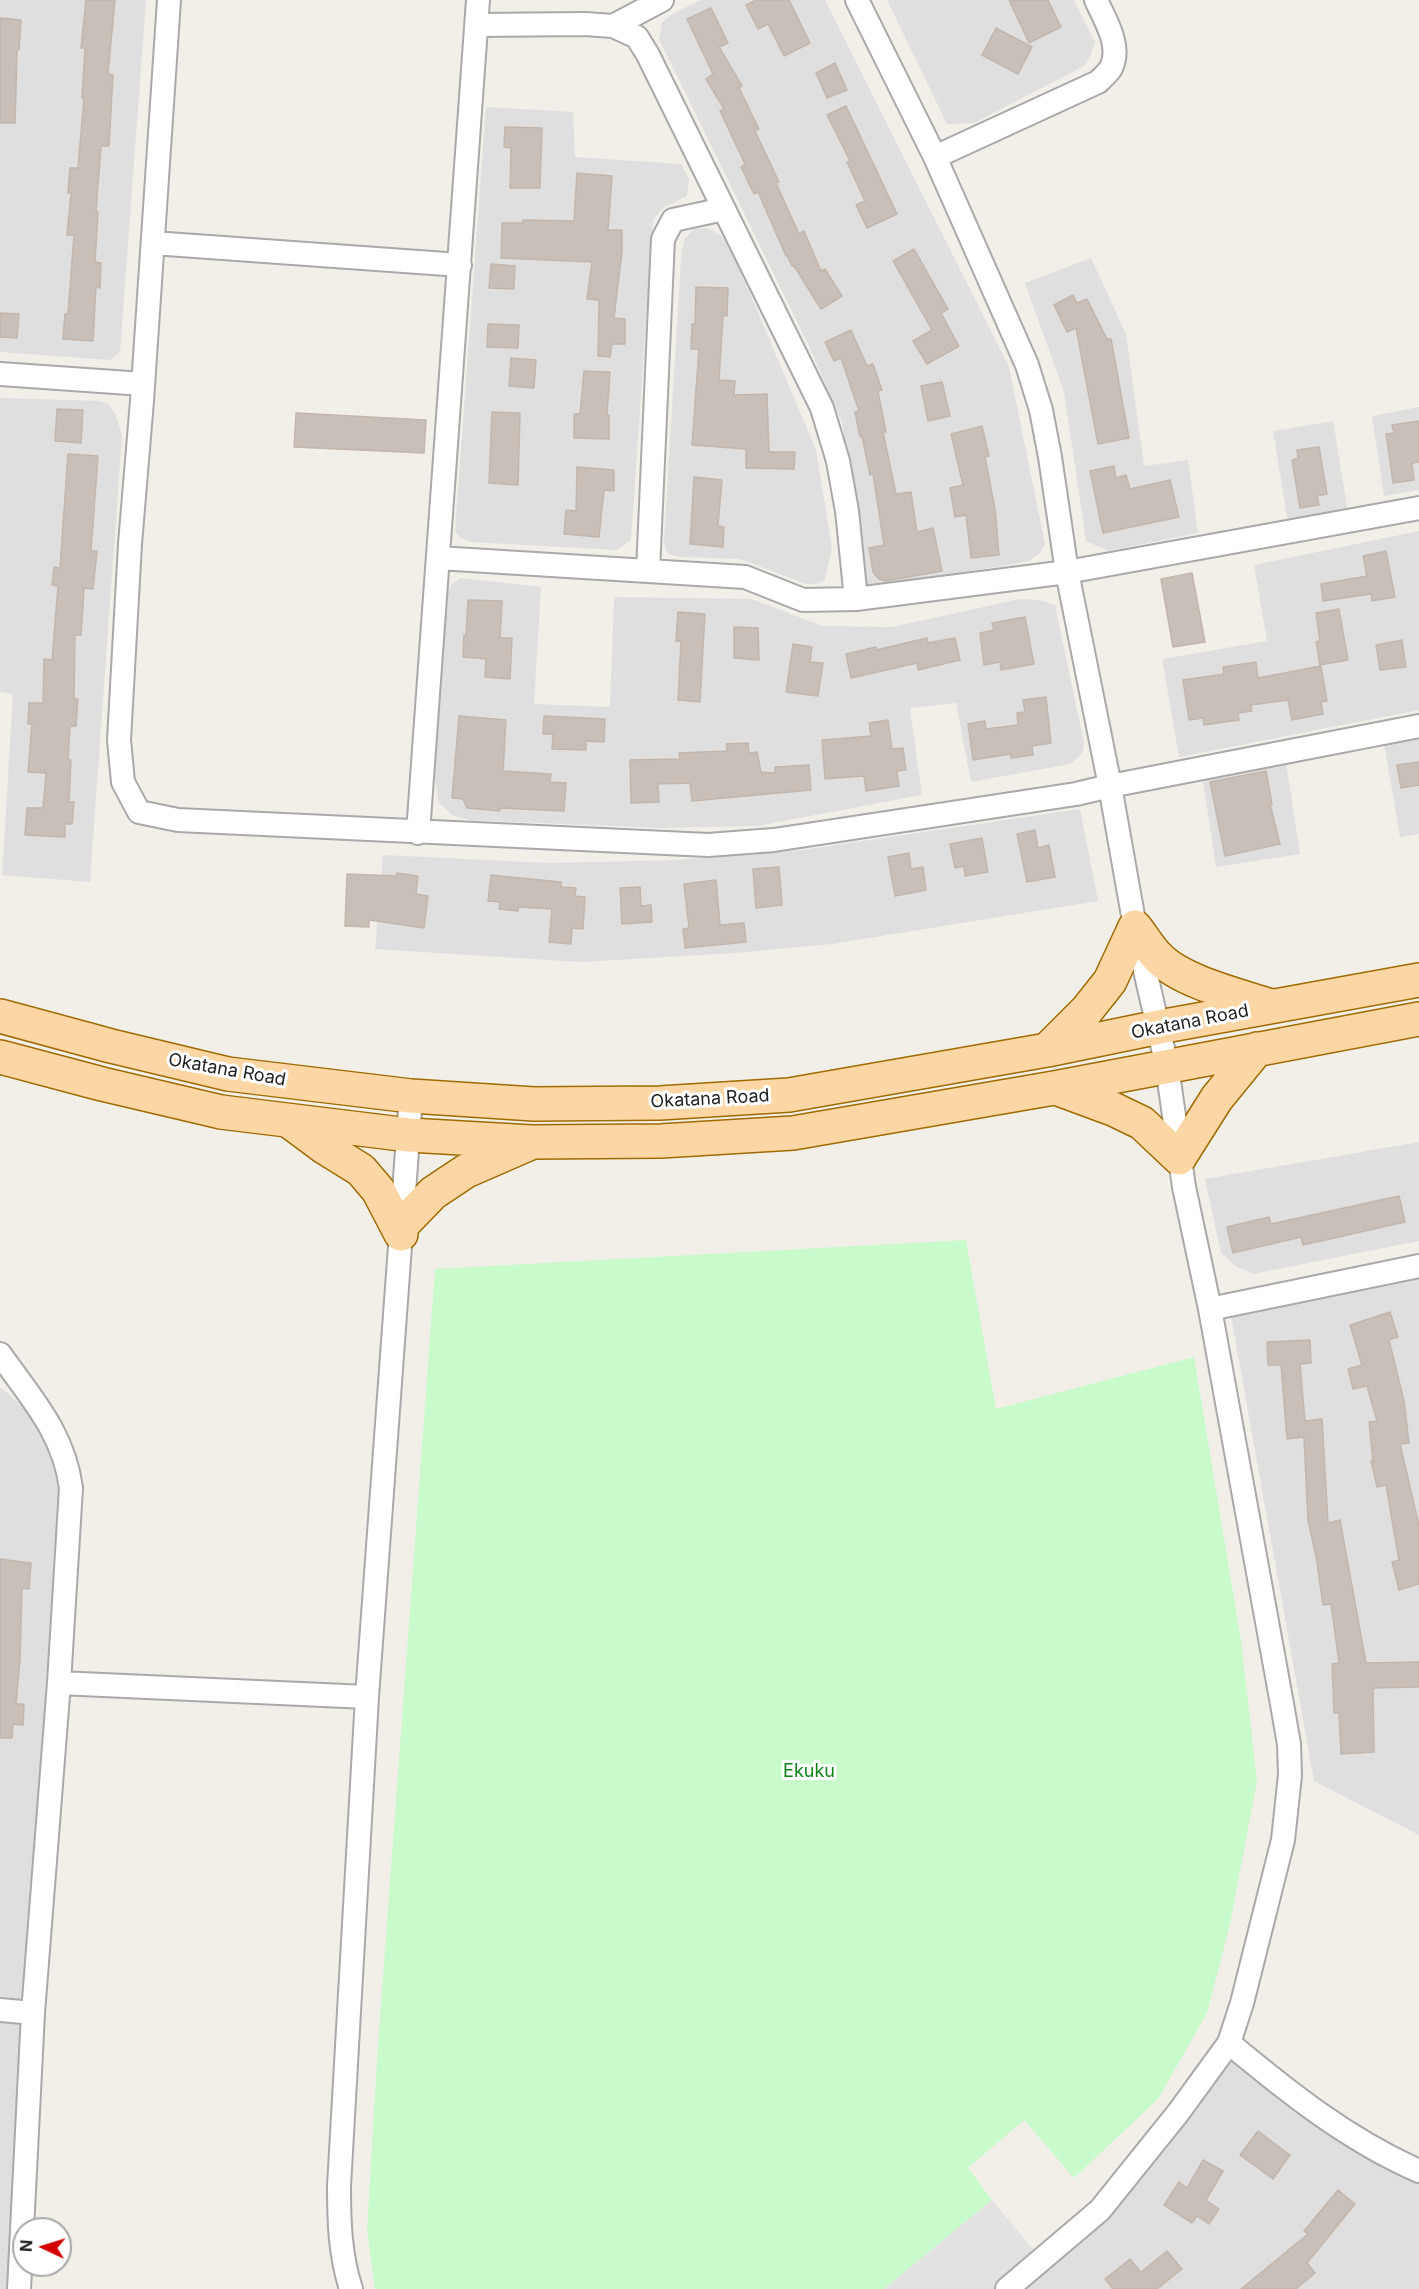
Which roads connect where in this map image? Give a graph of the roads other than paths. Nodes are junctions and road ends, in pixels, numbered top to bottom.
1 (169, 0) edge
2 (478, 0) edge
3 (662, 0) edge
4 (856, 0) edge
5 (1096, 0) edge
6 (477, 25) junction
7 (613, 26) junction
8 (935, 157) junction
9 (724, 209) junction
10 (153, 243) junction
11 (460, 265) junction
12 (0, 374) edge
13 (143, 384) junction
14 (1419, 508) edge
15 (438, 558) junction
16 (648, 571) junction
17 (1067, 572) junction
18 (856, 599) junction
19 (1419, 726) edge
20 (1110, 786) junction
21 (418, 833) junction
22 (1135, 927) junction
23 (1419, 980) edge
24 (1272, 1007) junction
25 (0, 1016) edge
26 (1419, 1019) edge
27 (1159, 1027) junction
28 (1257, 1049) junction
29 (1047, 1050) junction
30 (0, 1057) edge
31 (1167, 1066) junction
32 (1054, 1088) junction
33 (411, 1096) junction
34 (289, 1121) junction
35 (409, 1135) junction
36 (532, 1142) junction
37 (1179, 1158) junction
38 (401, 1229) junction
39 (1419, 1266) edge
40 (1210, 1308) junction
41 (0, 1354) edge
42 (59, 1683) junction
43 (367, 1697) junction
44 (0, 2010) edge
45 (33, 2013) junction
46 (1229, 2043) junction
47 (1419, 2171) edge
48 (19, 2289) edge
49 (351, 2289) edge
50 (1007, 2289) edge

1 - 10 street
2 - 6 street
3 - 7 street
4 - 8 street
5 - 8 street
6 - 7 street
6 - 11 street
7 - 9 street
8 - 17 street
9 - 16 street
9 - 18 street
10 - 11 street
10 - 13 street
11 - 15 street
12 - 13 street
13 - 21 street
14 - 17 street
15 - 16 street
15 - 21 street
16 - 18 street
17 - 18 street
17 - 20 street
19 - 20 street
20 - 21 street
20 - 22 street
22 - 24 main road
22 - 27 street
22 - 29 main road
23 - 24 main road, Okatana Road
24 - 27 main road, Okatana Road
25 - 33 main road, Okatana Road
26 - 28 main road
27 - 29 main road, Okatana Road
27 - 31 street
28 - 31 main road
28 - 37 main road
29 - 33 main road, Okatana Road
30 - 34 main road
31 - 32 main road
31 - 37 street
32 - 36 main road
32 - 37 main road
33 - 35 street
34 - 35 main road
34 - 38 main road
35 - 36 main road
35 - 38 street
36 - 38 main road
37 - 40 street
38 - 43 street
39 - 40 street
40 - 46 street
41 - 42 street
42 - 43 street
42 - 45 street
43 - 49 street
44 - 45 street
45 - 48 street
46 - 47 street
46 - 50 street

